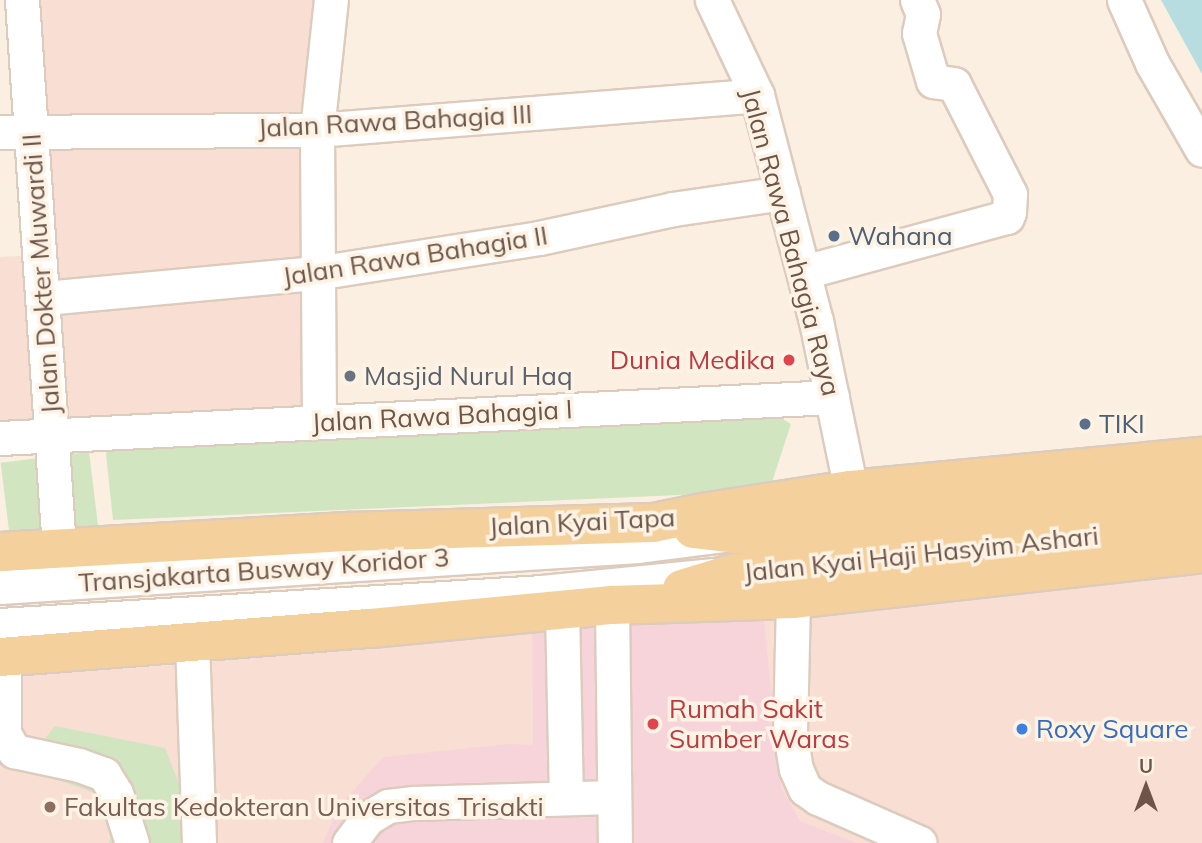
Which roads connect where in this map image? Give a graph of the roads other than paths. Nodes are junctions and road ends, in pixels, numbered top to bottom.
1 (22, 0) edge
2 (331, 0) edge
3 (712, 0) edge
4 (916, 0) edge
5 (1124, 0) edge
6 (757, 95) junction
7 (317, 130) junction
8 (16, 131) edge
9 (1202, 150) edge
10 (783, 193) junction
11 (804, 272) junction
12 (316, 273) junction
13 (45, 298) junction
14 (832, 397) junction
15 (319, 421) junction
16 (52, 435) junction
17 (0, 439) edge
18 (1202, 457) edge
19 (851, 490) junction
20 (1202, 494) edge
21 (653, 523) junction
22 (1202, 525) edge
23 (736, 534) junction
24 (60, 548) junction
25 (0, 552) edge
26 (1202, 553) edge
27 (798, 564) junction
28 (731, 574) junction
29 (0, 587) edge
30 (628, 604) junction
31 (562, 609) junction
32 (192, 642) junction
33 (1, 646) edge
34 (566, 797) junction
35 (613, 797) junction
36 (132, 843) edge
37 (199, 843) edge
38 (349, 843) edge
39 (615, 843) edge
40 (920, 843) edge

1 - 8 street, Jalan Dokter Muwardi II
2 - 7 street
3 - 6 street, Jalan Rawa Bahagia Raya
4 - 11 street
5 - 9 street
6 - 7 street, Jalan Rawa Bahagia III
6 - 10 street, Jalan Rawa Bahagia Raya
7 - 8 street, Jalan Rawa Bahagia III
7 - 12 street
8 - 13 street, Jalan Dokter Muwardi II
10 - 11 street, Jalan Rawa Bahagia Raya
10 - 12 street, Jalan Rawa Bahagia II
11 - 14 street, Jalan Rawa Bahagia Raya
12 - 13 street, Jalan Rawa Bahagia II
12 - 15 street
13 - 16 street, Jalan Dokter Muwardi II
14 - 15 street, Jalan Rawa Bahagia I
14 - 19 street, Jalan Rawa Bahagia Raya
15 - 16 street, Jalan Rawa Bahagia I
16 - 17 street, Jalan Rawa Bahagia I
16 - 24 street, Jalan Dokter Muwardi II
18 - 19 main road, Jalan Kyai Tapa
19 - 21 main road, Jalan Kyai Tapa
20 - 27 main road, Jalan Kyai Haji Hasyim Ashari
21 - 23 main road, Jalan Kyai Haji Hasyim Ashari
21 - 24 main road, Jalan Kyai Tapa
22 - 27 main road, Jalan Kyai Haji Hasyim Ashari
23 - 27 main road, Jalan Kyai Haji Hasyim Ashari
23 - 29 street, Transjakarta Busway Koridor 3
24 - 25 main road, Jalan Kyai Tapa
26 - 27 main road
27 - 28 main road, Jalan Kyai Haji Hasyim Ashari
27 - 30 main road
27 - 40 street
28 - 30 main road, Jalan Kyai Haji Hasyim Ashari
28 - 33 street, Transjakarta Busway Koridor 3
30 - 31 main road
30 - 35 street
31 - 32 main road
31 - 34 street
32 - 33 main road
32 - 37 street
33 - 36 street
34 - 35 street
34 - 38 street
35 - 39 street

